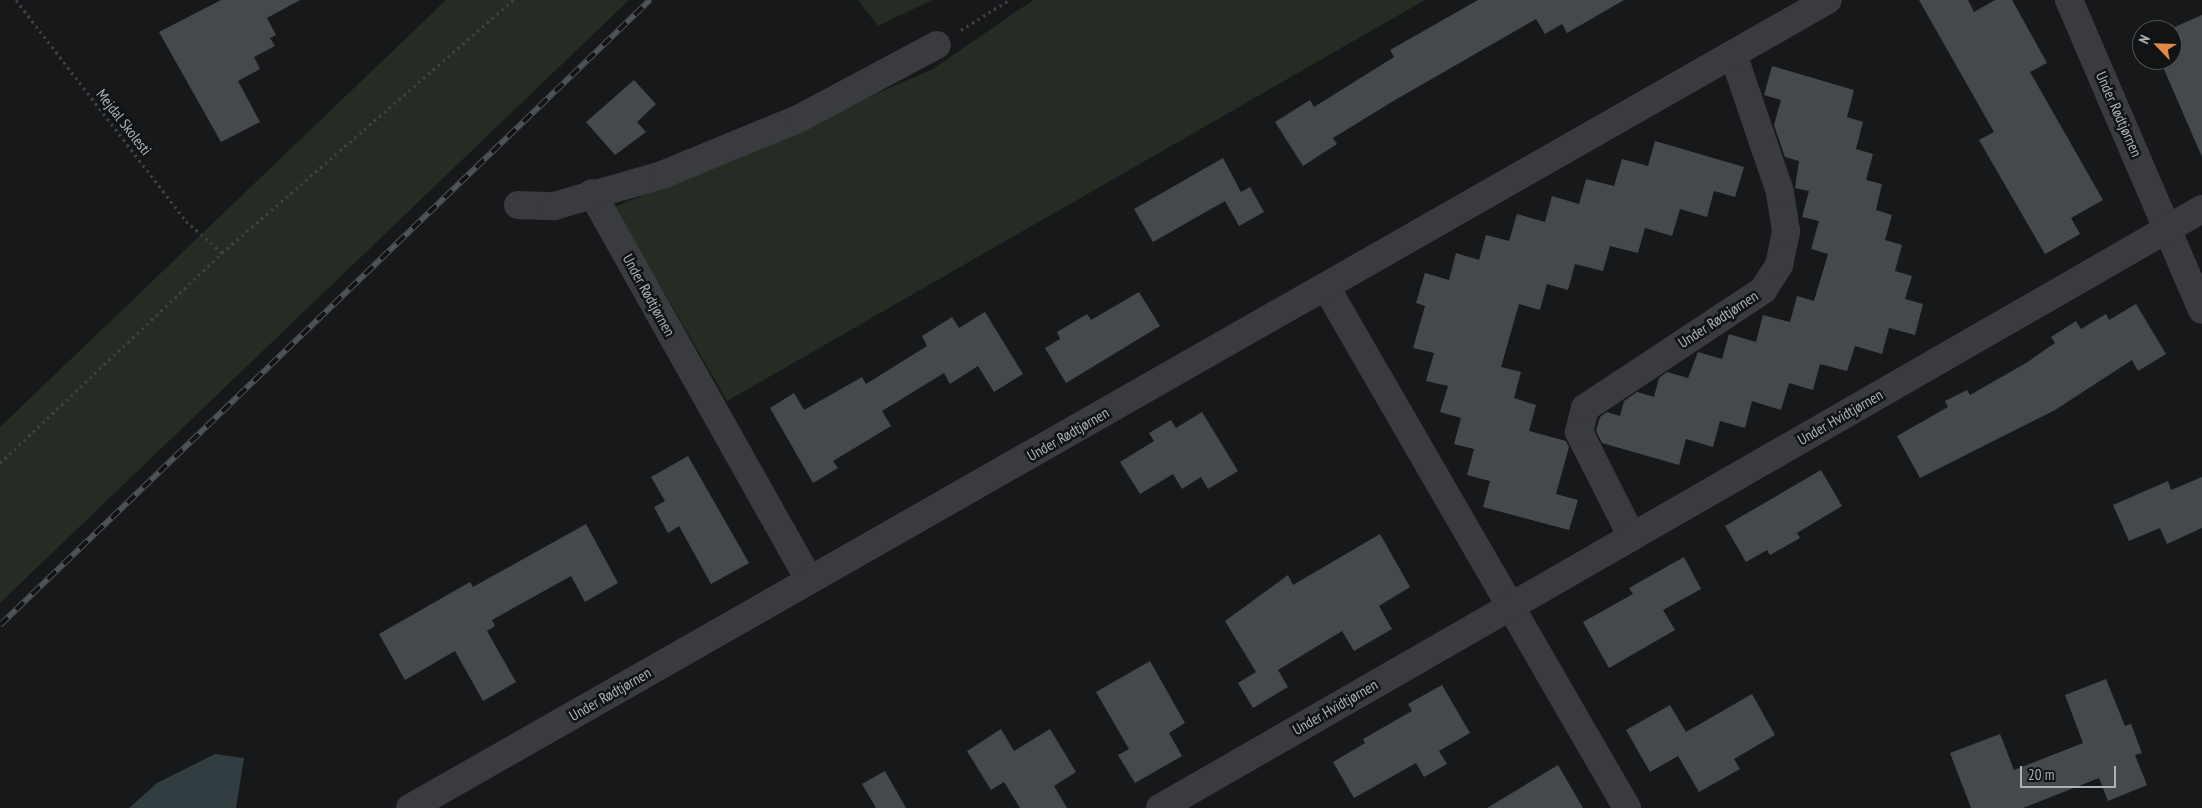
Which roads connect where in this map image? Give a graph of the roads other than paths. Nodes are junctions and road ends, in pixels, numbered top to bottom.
1 (1828, 0) edge
2 (2069, 0) edge
3 (937, 45) road end
4 (1733, 54) junction
5 (592, 193) junction
6 (518, 205) dead end
7 (2202, 209) edge
8 (2169, 228) junction
9 (1326, 287) junction
10 (2202, 310) edge
11 (1632, 537) junction
12 (809, 580) junction
13 (1510, 607) junction
14 (410, 808) edge
15 (1160, 808) edge
16 (1627, 808) edge

1 - 4 street, Under Rødtjørnen
2 - 8 street, Under Rødtjørnen
3 - 5 street
4 - 9 street, Under Rødtjørnen
4 - 11 street, Under Rødtjørnen
5 - 6 street
5 - 12 street, Under Rødtjørnen
7 - 8 street, Under Hvidtjørnen
8 - 10 street
8 - 11 street, Under Hvidtjørnen
9 - 12 street, Under Rødtjørnen
9 - 13 street
11 - 13 street, Under Hvidtjørnen
12 - 14 street, Under Rødtjørnen
13 - 15 street, Under Hvidtjørnen
13 - 16 street

